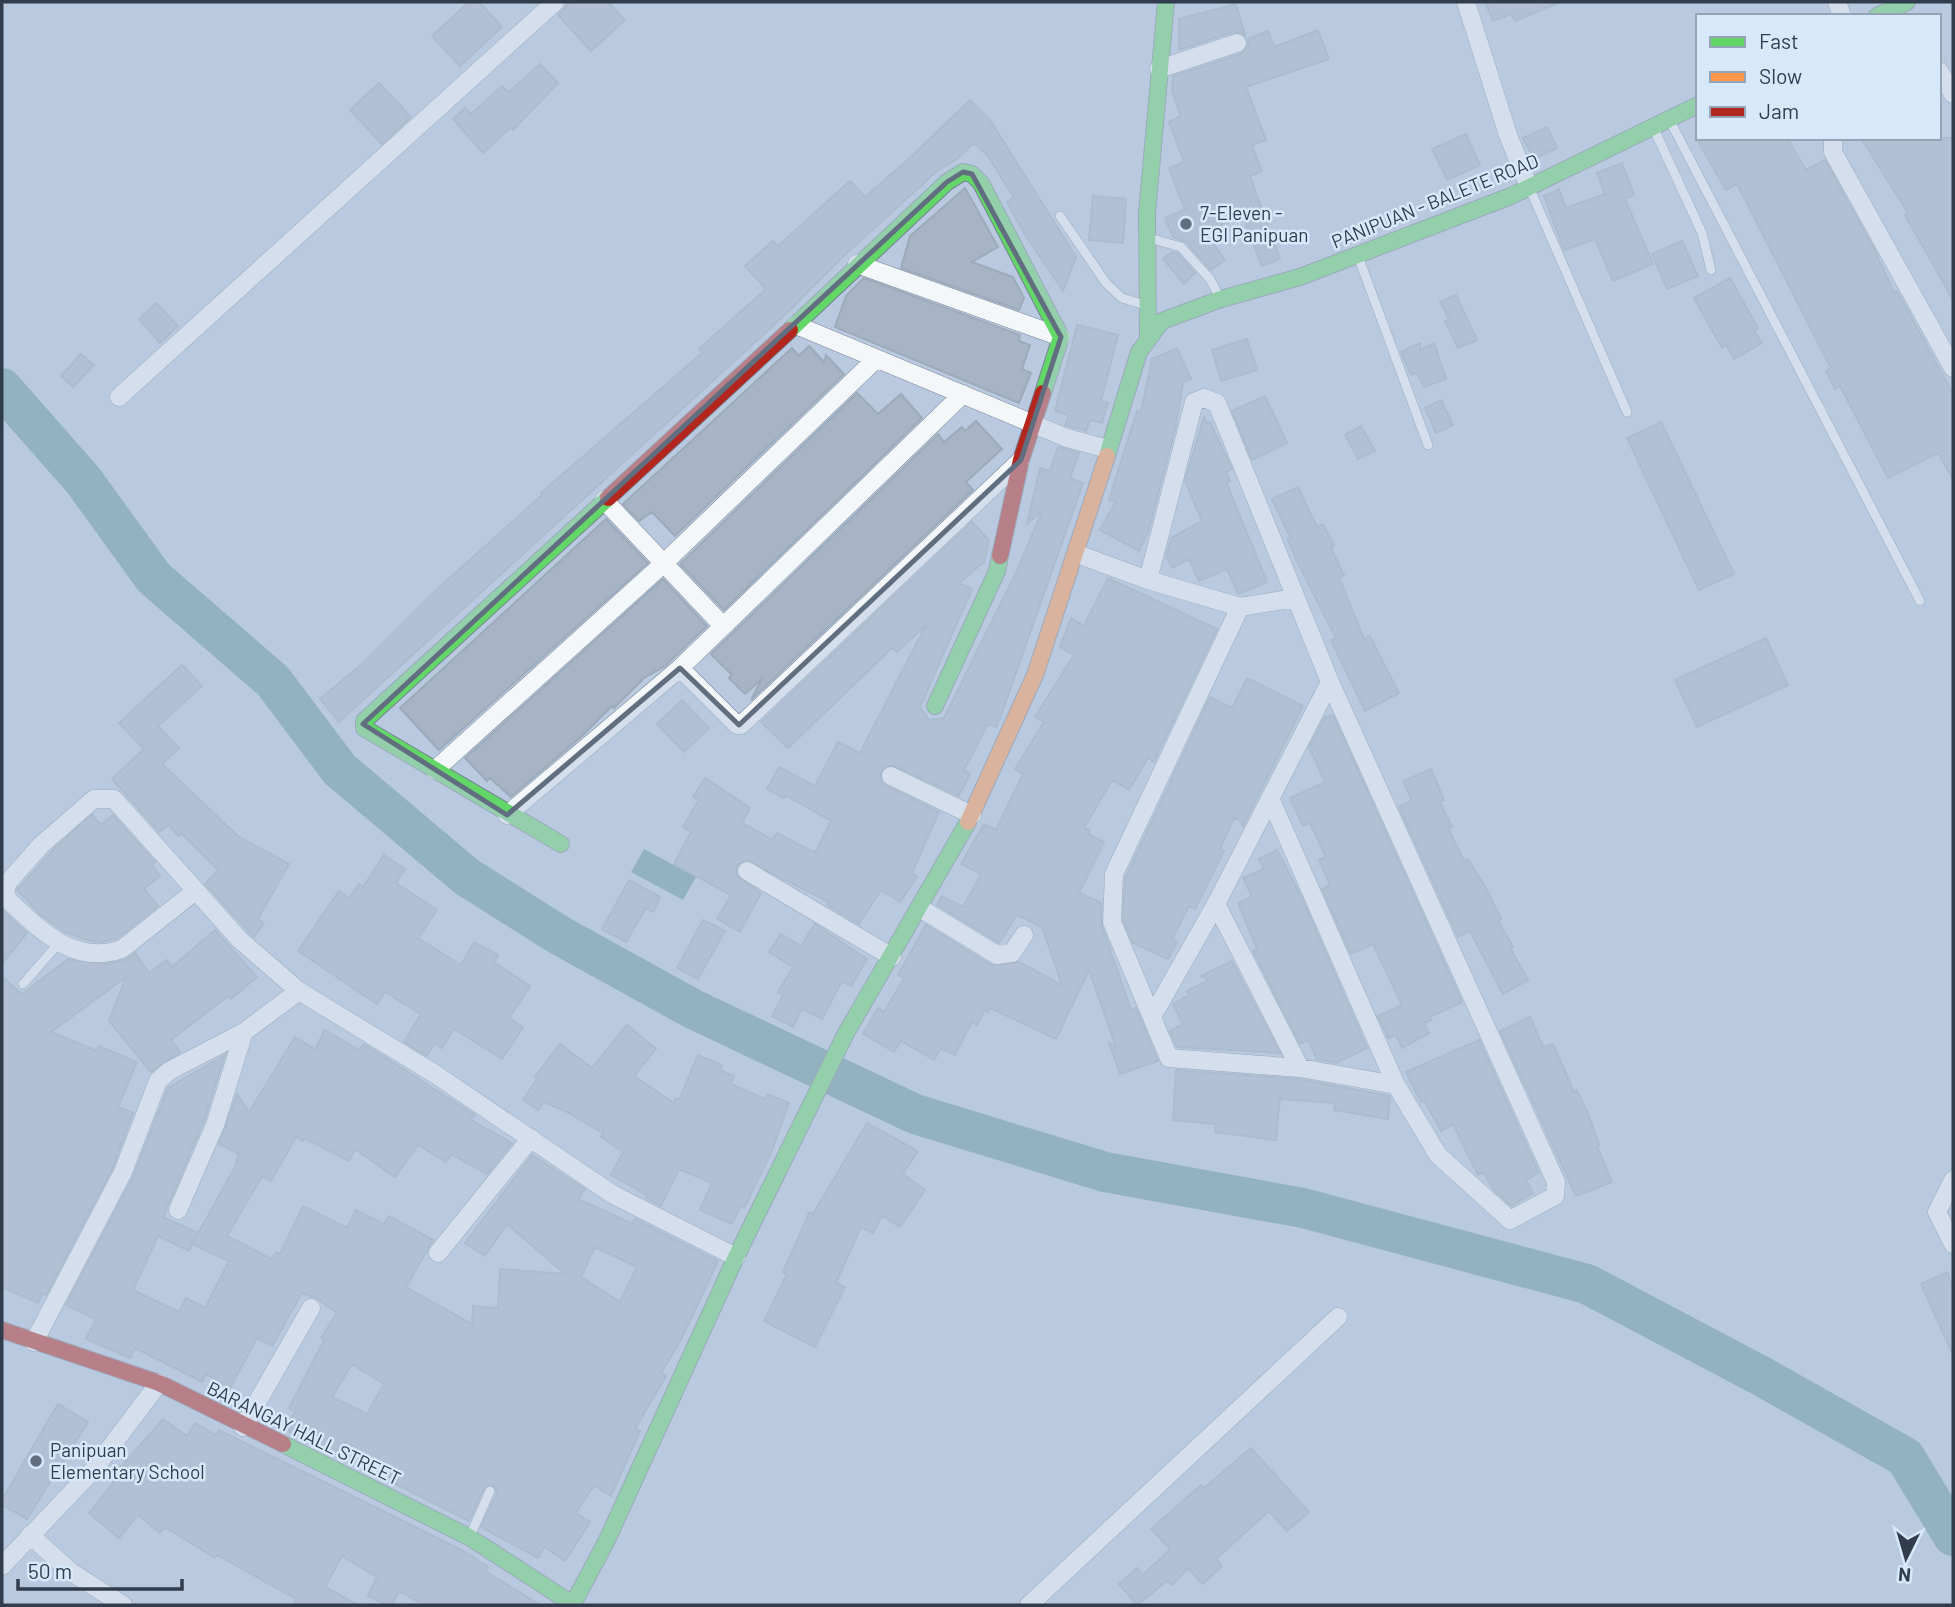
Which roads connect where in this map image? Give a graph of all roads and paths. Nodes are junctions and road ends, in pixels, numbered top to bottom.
1 (555, 2) edge
2 (1166, 2) edge
3 (1466, 2) edge
4 (1904, 8) edge
5 (1884, 14) edge
6 (1237, 43) dead end
7 (1159, 69) junction
8 (1941, 76) edge
9 (1953, 94) edge
10 (1696, 106) edge
11 (1669, 119) junction
12 (1653, 127) junction
13 (1833, 140) edge
14 (1530, 187) junction
15 (1060, 216) dead end
16 (1147, 238) junction
17 (1357, 256) junction
18 (857, 264) junction
19 (1711, 270) dead end
20 (1221, 299) junction
21 (1145, 304) junction
22 (796, 325) junction
23 (1061, 337) junction
24 (1148, 339) junction
25 (876, 359) junction
26 (1953, 368) edge
27 (963, 394) junction
28 (119, 397) dead end
29 (1627, 411) dead end
30 (1033, 424) junction
31 (1428, 445) dead end
32 (1108, 449) junction
33 (1021, 460) junction
34 (604, 500) junction
35 (1077, 554) junction
36 (663, 565) junction
37 (1148, 580) junction
38 (1296, 598) junction
39 (1920, 601) dead end
40 (1240, 607) junction
41 (723, 626) junction
42 (680, 668) junction
43 (1331, 681) junction
44 (935, 706) dead end
45 (435, 771) junction
46 (891, 776) dead end
47 (1271, 800) junction
48 (507, 815) junction
49 (972, 815) junction
50 (561, 844) dead end
51 (747, 871) dead end
52 (194, 892) junction
53 (1216, 904) junction
54 (920, 908) junction
55 (1024, 934) dead end
56 (58, 944) junction
57 (892, 957) junction
58 (23, 984) dead end
59 (299, 991) junction
60 (1152, 1017) junction
61 (244, 1032) junction
62 (1300, 1068) junction
63 (1396, 1085) junction
64 (531, 1138) junction
65 (1953, 1180) edge
66 (178, 1210) dead end
67 (1953, 1244) edge
68 (438, 1254) dead end
69 (736, 1258) junction
70 (311, 1308) dead end
71 (1338, 1317) dead end
72 (2, 1330) edge
73 (34, 1342) junction
74 (159, 1383) junction
75 (243, 1427) junction
76 (490, 1491) dead end
77 (30, 1535) junction
78 (469, 1537) junction
79 (2, 1566) edge
80 (123, 1605) edge
81 (574, 1605) edge
82 (1029, 1605) edge

1 - 28 street
2 - 7 main road
3 - 14 street
4 - 5 main road
6 - 7 street
7 - 16 main road
8 - 9 street
10 - 11 main road, PANIPUAN - BALETE ROAD
11 - 12 main road, PANIPUAN - BALETE ROAD
11 - 39 lane
12 - 14 main road, PANIPUAN - BALETE ROAD
12 - 19 lane
13 - 26 street
14 - 17 main road, PANIPUAN - BALETE ROAD
14 - 29 lane
15 - 21 lane
16 - 20 lane
16 - 21 main road
17 - 20 main road, PANIPUAN - BALETE ROAD
17 - 31 lane
18 - 22 main road
18 - 23 street
18 - 23 main road
20 - 24 main road, PANIPUAN - BALETE ROAD
21 - 24 main road
22 - 25 street
22 - 34 main road
23 - 30 main road
24 - 32 main road
25 - 27 street
25 - 36 street
27 - 30 street
27 - 41 street
30 - 32 street
30 - 33 main road
32 - 35 main road
33 - 42 street
33 - 44 main road
34 - 36 street
34 - 45 main road
35 - 37 street
35 - 49 main road
36 - 41 street
36 - 45 street
37 - 38 street
37 - 40 street
38 - 40 street
38 - 43 street
40 - 60 street
41 - 42 street
42 - 48 street
43 - 47 street
43 - 63 street
45 - 48 main road
46 - 49 street
47 - 53 street
47 - 63 street
48 - 50 main road
49 - 54 main road
51 - 57 street
52 - 56 street
52 - 56 street
52 - 59 street
53 - 60 street
53 - 62 street
54 - 55 street
54 - 57 main road
56 - 58 lane
57 - 69 main road
59 - 61 street
59 - 64 street
60 - 62 street
61 - 66 street
61 - 73 street
62 - 63 street
64 - 68 street
64 - 69 street
65 - 67 street
69 - 81 main road
70 - 75 street
71 - 82 street
72 - 73 main road, BARANGAY HALL STREET
73 - 74 main road, BARANGAY HALL STREET
74 - 75 main road, BARANGAY HALL STREET
74 - 77 street
75 - 78 main road, BARANGAY HALL STREET
76 - 78 lane
77 - 79 street
77 - 80 street
78 - 81 main road, BARANGAY HALL STREET

